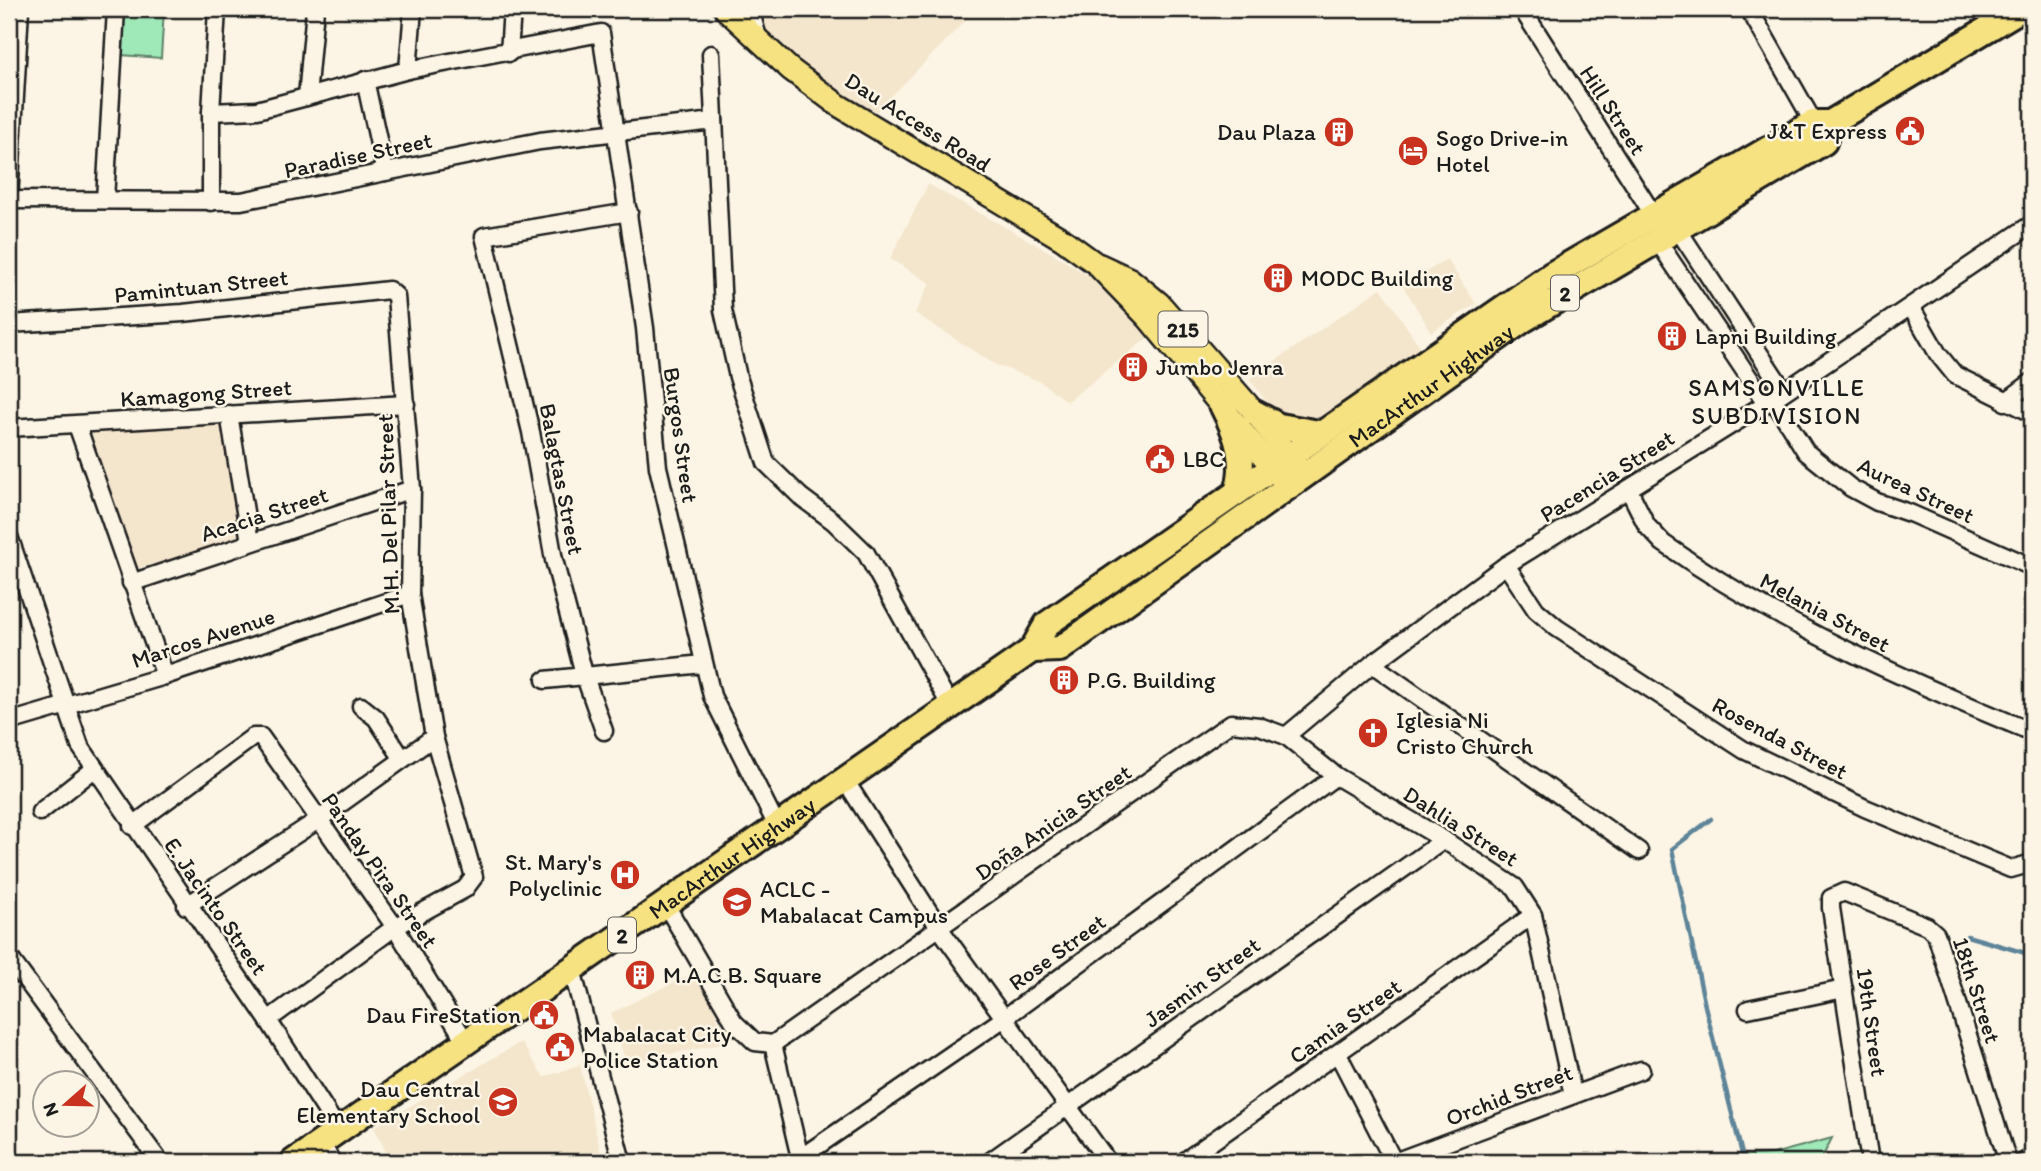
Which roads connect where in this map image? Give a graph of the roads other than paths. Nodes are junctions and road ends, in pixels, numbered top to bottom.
1 (20, 9) edge
2 (116, 9) edge
3 (218, 9) edge
4 (315, 9) edge
5 (413, 9) edge
6 (512, 9) edge
7 (725, 9) edge
8 (750, 9) edge
9 (1522, 9) edge
10 (1749, 9) edge
11 (2021, 9) edge
12 (759, 41) junction
13 (509, 53) junction
14 (711, 54) dead end
15 (408, 70) junction
16 (365, 80) junction
17 (307, 97) junction
18 (211, 112) junction
19 (714, 121) junction
20 (1822, 129) junction
21 (614, 132) junction
22 (385, 172) junction
23 (9, 200) edge
24 (105, 200) junction
25 (211, 202) junction
26 (629, 212) junction
27 (2032, 224) edge
28 (1663, 230) junction
29 (1095, 263) junction
30 (396, 296) joint
31 (1911, 307) junction
32 (9, 324) edge
33 (2032, 383) edge
34 (1774, 398) junction
35 (2005, 402) junction
36 (406, 404) junction
37 (1223, 407) junction
38 (1255, 413) junction
39 (2032, 413) edge
40 (229, 414) junction
41 (77, 425) junction
42 (9, 428) edge
43 (1319, 433) junction
44 (1280, 460) junction
45 (1295, 481) junction
46 (412, 489) junction
47 (1629, 490) junction
48 (1237, 492) junction
49 (9, 536) edge
50 (250, 542) junction
51 (1506, 565) junction
52 (2032, 567) edge
53 (131, 583) junction
54 (410, 594) junction
55 (1032, 650) junction
56 (704, 664) junction
57 (1372, 664) junction
58 (584, 674) junction
59 (164, 676) junction
60 (545, 680) dead end
61 (65, 703) junction
62 (361, 706) dead end
63 (951, 707) junction
64 (9, 722) edge
65 (1231, 723) joint
66 (604, 731) dead end
67 (2032, 732) edge
68 (1286, 736) junction
69 (434, 737) junction
70 (402, 758) junction
71 (93, 769) junction
72 (1336, 776) junction
73 (845, 780) junction
74 (40, 812) dead end
75 (318, 820) junction
76 (132, 826) junction
77 (777, 826) junction
78 (1444, 840) junction
79 (1639, 851) dead end
80 (2032, 863) edge
81 (1839, 893) joint
82 (666, 905) junction
83 (186, 906) junction
84 (1533, 915) junction
85 (395, 927) junction
86 (940, 929) junction
87 (9, 957) edge
88 (572, 969) junction
89 (1844, 989) junction
90 (1748, 1009) dead end
91 (1003, 1019) junction
92 (268, 1020) junction
93 (466, 1042) junction
94 (773, 1044) junction
95 (1338, 1055) junction
96 (1641, 1070) dead end
97 (1573, 1095) junction
98 (1070, 1107) junction
99 (331, 1145) edge
100 (2032, 1157) edge
101 (801, 1160) edge
102 (160, 1162) edge
103 (293, 1162) edge
104 (622, 1162) edge
105 (989, 1162) edge
106 (1108, 1162) edge
107 (1183, 1162) edge
108 (1394, 1162) edge
109 (1870, 1162) edge
110 (2008, 1162) edge
111 (2024, 1162) edge

1 - 23 street
2 - 24 street
3 - 18 street
4 - 17 street
5 - 15 street
6 - 13 street
7 - 12 main road, Dau Access Road / 215
8 - 12 street
9 - 28 street, Hill Street
10 - 20 street
11 - 20 highway, MacArthur Highway / 2
12 - 29 main road, Dau Access Road / 215
13 - 15 street
13 - 21 street, Burgos Street
14 - 19 street
15 - 16 street
16 - 17 street
16 - 22 street
17 - 18 street
18 - 25 street
19 - 21 street, Paradise Street
19 - 63 street
20 - 28 highway, MacArthur Highway / 2
21 - 22 street, Paradise Street
21 - 26 street, Burgos Street
22 - 25 street, Paradise Street
23 - 24 street, Paradise Street
24 - 25 street, Paradise Street
26 - 56 street, Burgos Street
26 - 58 street, Balagtas Street
27 - 31 street, Pacencia Street
28 - 34 street, Aurea Street
28 - 43 highway, MacArthur Highway / 2
28 - 45 highway, MacArthur Highway / 2
29 - 37 main road, Dau Access Road / 215
29 - 38 main road, Dau Access Road / 215
30 - 32 street, Pamintuan Street
30 - 36 street, M.H. Del Pilar Street
31 - 34 street, Pacencia Street
31 - 35 street
33 - 35 street
34 - 47 street, Pacencia Street
34 - 52 street, Aurea Street
35 - 39 street
36 - 40 street, Kamagong Street
36 - 46 street, M.H. Del Pilar Street
37 - 44 main road, Dau Access Road / 215
37 - 48 highway
38 - 43 highway
38 - 44 main road, Dau Access Road / 215
40 - 41 street, Kamagong Street
40 - 50 street
41 - 42 street, Kamagong Street
41 - 53 street
43 - 44 highway, MacArthur Highway / 2
44 - 45 main road, Dau Access Road / 215
44 - 48 highway, MacArthur Highway / 2
45 - 55 highway, MacArthur Highway / 2
46 - 50 street, Acacia Street
46 - 54 street, M.H. Del Pilar Street
47 - 51 street, Pacencia Street
47 - 67 street, Melania Street
48 - 55 highway, MacArthur Highway / 2
49 - 61 street, E. Jacinto Street
50 - 53 street, Acacia Street
51 - 57 street, Pacencia Street
51 - 80 street, Rosenda Street
53 - 59 street
54 - 59 street, Marcos Avenue
54 - 69 street, M.H. Del Pilar Street
55 - 63 highway, MacArthur Highway / 2
56 - 58 street
56 - 77 street, Burgos Street
57 - 68 street, Pacencia Street
57 - 79 street
58 - 60 street
58 - 66 street, Balagtas Street
59 - 61 street, Marcos Avenue
61 - 64 street, Marcos Avenue
61 - 71 street, E. Jacinto Street
62 - 70 street
63 - 73 highway, MacArthur Highway / 2
65 - 68 street, Dahlia Street
65 - 86 street, Doña Anicia Street
68 - 72 street, Dahlia Street
69 - 70 street
69 - 85 street, M.H. Del Pilar Street
70 - 75 street
71 - 74 street
71 - 76 street, E. Jacinto Street
72 - 78 street, Dahlia Street
72 - 91 street, Rose Street
73 - 77 highway, MacArthur Highway / 2
73 - 86 street
75 - 76 street, Panday Pira Street
75 - 83 street
75 - 85 street, Panday Pira Street
76 - 83 street, E. Jacinto Street
77 - 82 highway, MacArthur Highway / 2
78 - 84 street, Dahlia Street
78 - 98 street, Jasmin Street
81 - 89 street, 19th Street
81 - 110 street, 18th Street
82 - 88 highway, MacArthur Highway / 2
82 - 94 street
83 - 92 street, E. Jacinto Street
84 - 95 street, Camia Street
84 - 97 street, Dahlia Street
85 - 92 street
85 - 93 street, Panday Pira Street
86 - 91 street
86 - 94 street, Doña Anicia Street
87 - 102 street
88 - 93 highway, MacArthur Highway / 2
88 - 104 street
89 - 90 street
89 - 109 street, 19th Street
91 - 98 street
91 - 101 street, Rose Street
92 - 99 street, E. Jacinto Street
93 - 99 highway, MacArthur Highway / 2
94 - 101 street
95 - 107 street, Camia Street
95 - 108 street
96 - 97 street, Orchid Street
97 - 108 street, Orchid Street
98 - 105 street, Jasmin Street
98 - 106 street
99 - 103 highway, MacArthur Highway / 2
100 - 111 street

